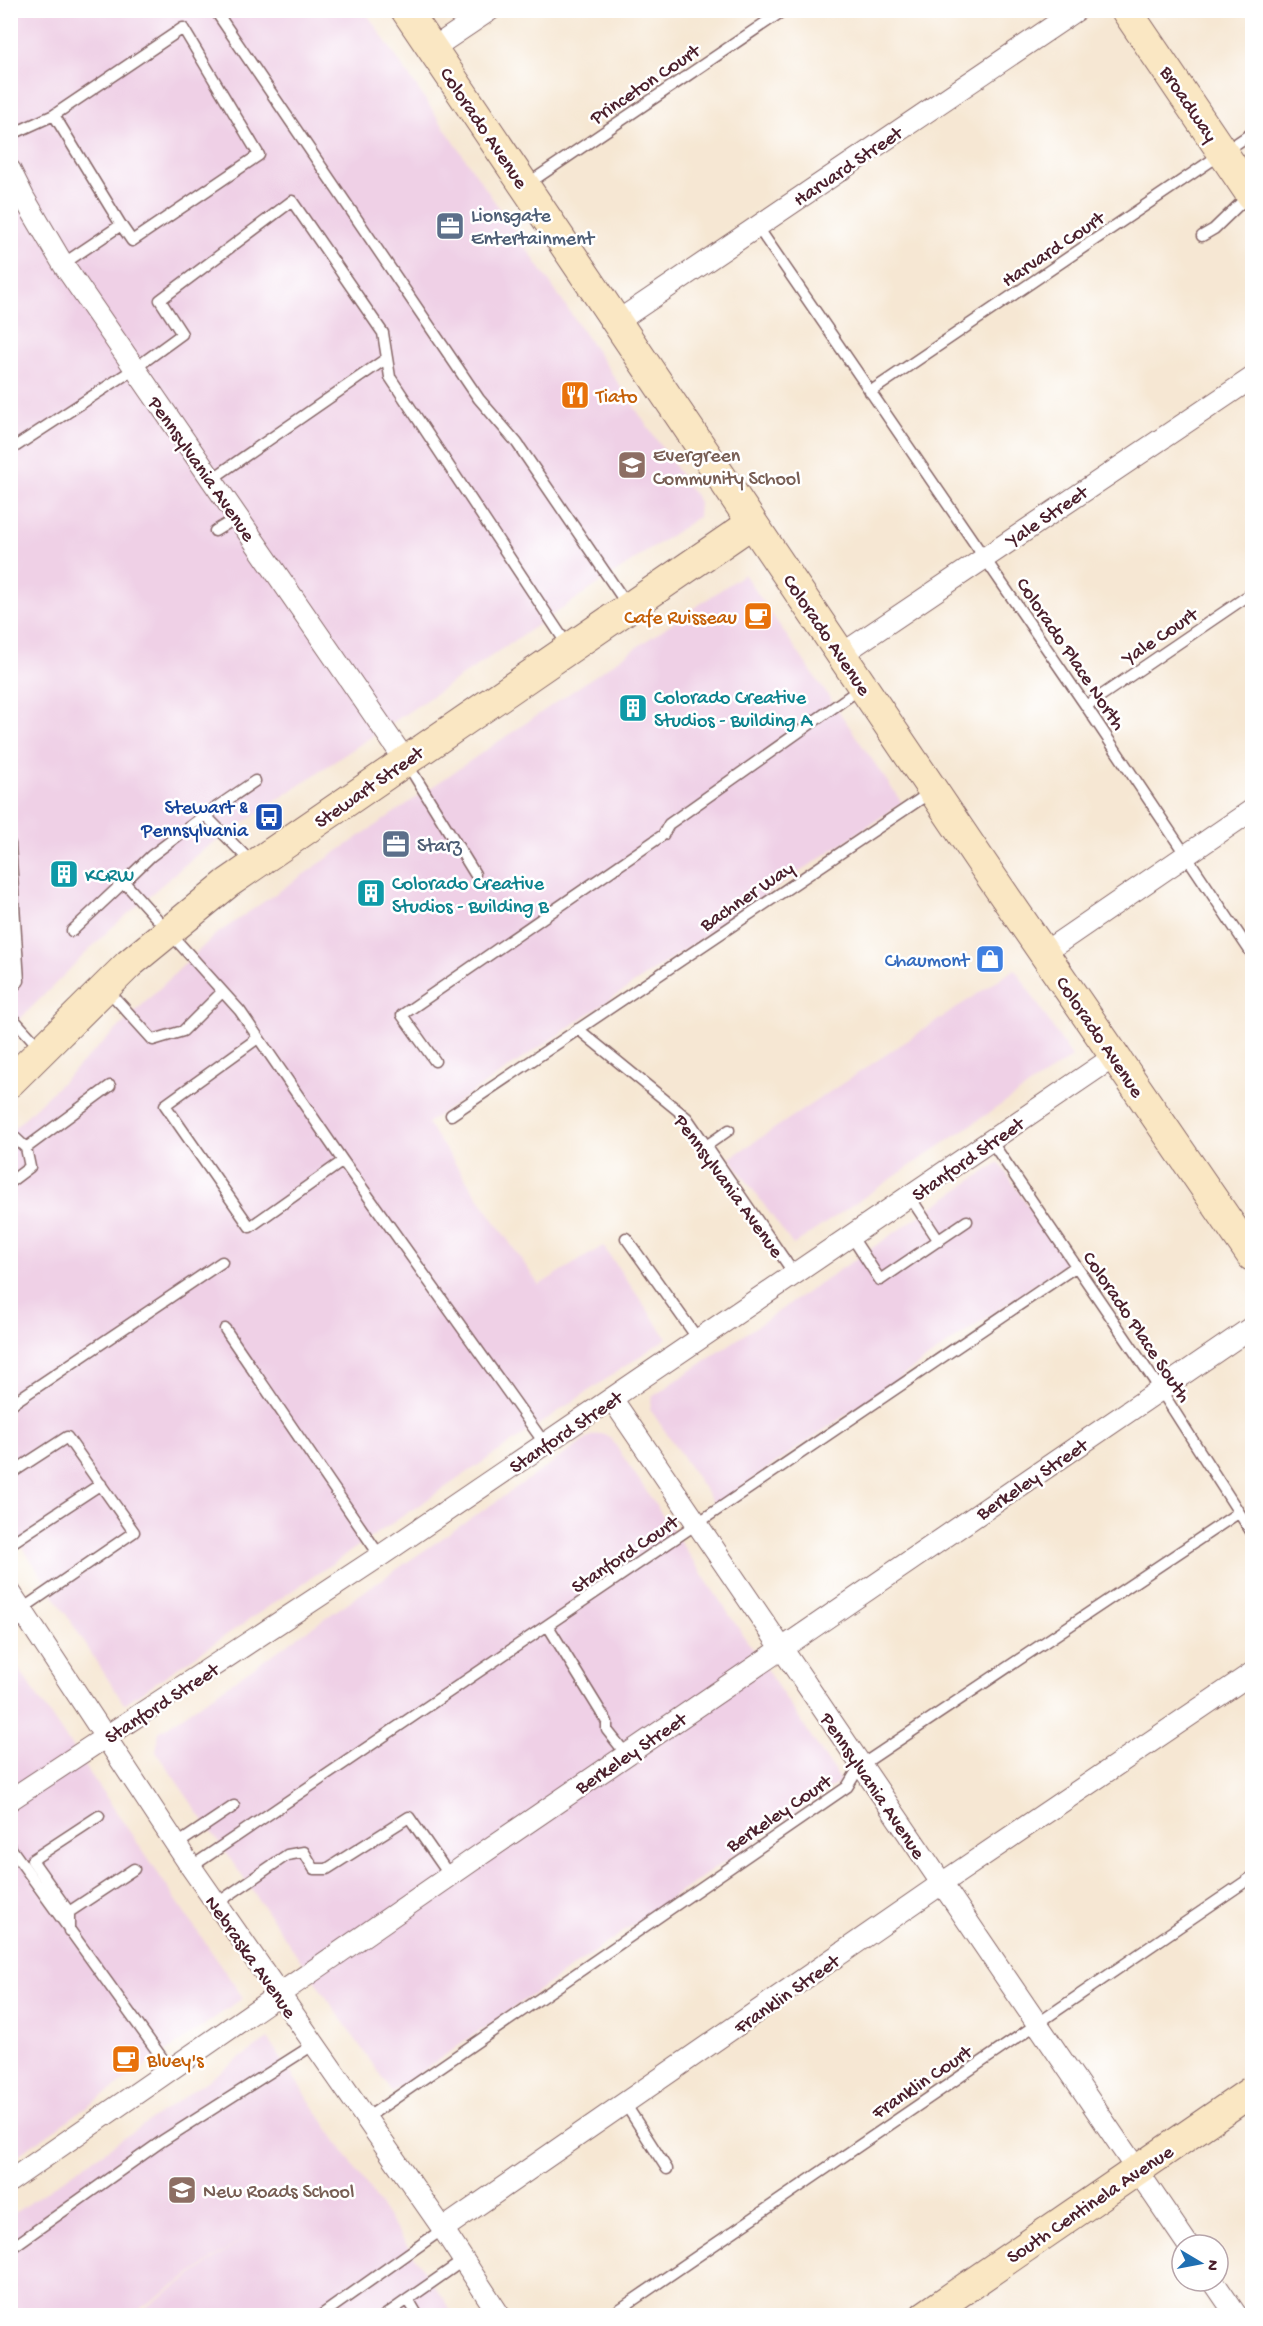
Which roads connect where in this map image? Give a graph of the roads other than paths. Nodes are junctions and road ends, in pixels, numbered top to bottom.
1 (215, 10) edge
2 (406, 10) edge
3 (490, 10) edge
4 (784, 10) edge
5 (1077, 10) edge
6 (1126, 10) edge
7 (1150, 10) edge
8 (432, 49) junction
9 (54, 115) junction
10 (10, 135) edge
11 (1242, 147) edge
12 (10, 170) edge
13 (524, 186) junction
14 (1252, 195) edge
15 (121, 225) junction
16 (757, 226) junction
17 (1202, 236) dead end
18 (63, 264) junction
19 (618, 321) junction
20 (387, 358) junction
21 (134, 369) junction
22 (1252, 378) edge
23 (870, 392) junction
24 (10, 450) edge
25 (212, 479) junction
26 (238, 517) junction
27 (752, 523) junction
28 (215, 531) dead end
29 (983, 557) junction
30 (1252, 593) edge
31 (630, 609) junction
32 (571, 649) junction
33 (842, 654) junction
34 (864, 686) junction
35 (1086, 706) junction
36 (405, 760) junction
37 (255, 781) dead end
38 (933, 790) junction
39 (1252, 810) edge
40 (205, 815) junction
41 (10, 844) edge
42 (1186, 856) junction
43 (254, 865) junction
44 (475, 874) dead end
45 (123, 882) junction
46 (72, 931) dead end
47 (168, 931) junction
48 (1045, 952) junction
49 (1252, 954) edge
50 (105, 988) junction
51 (10, 990) edge
52 (222, 992) junction
53 (10, 1016) edge
54 (578, 1029) junction
55 (258, 1038) junction
56 (43, 1050) junction
57 (1114, 1056) junction
58 (435, 1061) dead end
59 (10, 1082) edge
60 (110, 1086) dead end
61 (451, 1115) dead end
62 (729, 1130) dead end
63 (10, 1133) edge
64 (991, 1141) junction
65 (706, 1146) junction
66 (26, 1148) junction
67 (343, 1161) junction
68 (10, 1182) edge
69 (910, 1197) junction
70 (967, 1221) dead end
71 (852, 1237) junction
72 (626, 1238) dead end
73 (939, 1240) junction
74 (1251, 1249) edge
75 (222, 1262) dead end
76 (1076, 1266) junction
77 (795, 1275) junction
78 (1252, 1327) edge
79 (225, 1329) dead end
80 (698, 1339) junction
81 (1160, 1389) junction
82 (612, 1399) junction
83 (10, 1405) edge
84 (545, 1444) junction
85 (10, 1474) edge
86 (101, 1484) junction
87 (1238, 1513) junction
88 (698, 1526) junction
89 (1252, 1533) edge
90 (10, 1544) edge
91 (381, 1556) junction
92 (17, 1611) edge
93 (548, 1626) junction
94 (781, 1649) junction
95 (1252, 1673) edge
96 (107, 1737) junction
97 (626, 1754) junction
98 (860, 1766) junction
99 (10, 1800) edge
100 (234, 1806) dead end
101 (99, 1816) dead end
102 (176, 1845) junction
103 (10, 1847) edge
104 (191, 1867) junction
105 (135, 1869) dead end
106 (450, 1876) junction
107 (1252, 1877) edge
108 (941, 1884) junction
109 (216, 1904) junction
110 (69, 1912) junction
111 (69, 1931) junction
112 (278, 1994) junction
113 (1036, 2025) junction
114 (313, 2045) junction
115 (170, 2069) junction
116 (1252, 2091) edge
117 (626, 2105) junction
118 (364, 2119) junction
119 (667, 2169) dead end
120 (1137, 2170) junction
121 (10, 2181) edge
122 (443, 2229) junction
123 (1180, 2233) edge
124 (10, 2249) edge
125 (464, 2260) junction
126 (1220, 2293) edge
127 (408, 2299) junction
128 (1232, 2314) edge
129 (320, 2316) edge
130 (384, 2316) edge
131 (418, 2316) edge
132 (500, 2316) edge
133 (610, 2316) edge
134 (925, 2316) edge

1 - 31 lane
2 - 8 street, Colorado Avenue
3 - 8 street
4 - 13 lane, Princeton Court
5 - 16 street, Harvard Street
6 - 11 street, Broadway
7 - 11 street, Broadway
8 - 13 street, Colorado Avenue
9 - 10 lane
9 - 15 lane
9 - 15 lane
11 - 14 street, Broadway
11 - 23 lane, Harvard Court
12 - 18 street, Pennsylvania Avenue
13 - 19 street, Colorado Avenue
14 - 17 lane
15 - 18 lane
16 - 19 street, Harvard Street
16 - 23 lane, Colorado Place North
18 - 21 street, Pennsylvania Avenue
19 - 27 street, Colorado Avenue
20 - 21 lane
20 - 25 lane
20 - 32 lane
21 - 24 lane
21 - 25 street, Pennsylvania Avenue
22 - 29 street, Yale Street
23 - 29 lane, Colorado Place North
25 - 26 street, Pennsylvania Avenue
26 - 28 lane
26 - 36 street, Pennsylvania Avenue
27 - 31 street, Stewart Street
27 - 33 street, Colorado Avenue
29 - 33 street, Yale Street
29 - 35 lane, Colorado Place North
30 - 35 lane, Yale Court
31 - 32 street, Stewart Street
32 - 36 street, Stewart Street
33 - 34 street, Colorado Avenue
34 - 38 street, Colorado Avenue
34 - 58 lane
35 - 42 lane, Colorado Place North
36 - 43 street, Stewart Street
36 - 44 lane
37 - 40 lane
38 - 48 street, Colorado Avenue
38 - 54 lane, Bachner Way
39 - 42 street
40 - 43 lane
40 - 45 lane
41 - 51 lane
42 - 48 street
42 - 49 lane, Colorado Place North
43 - 47 street, Stewart Street
45 - 46 lane
45 - 47 lane
47 - 50 street, Stewart Street
47 - 52 lane
48 - 57 street, Colorado Avenue
50 - 52 lane
50 - 56 street, Stewart Street
52 - 55 lane
53 - 56 lane
54 - 61 lane, Bachner Way
54 - 65 lane, Pennsylvania Avenue
55 - 67 lane
55 - 67 lane
56 - 59 street, Stewart Street
57 - 64 street, Stanford Street
57 - 74 street, Colorado Avenue
60 - 66 lane
62 - 65 lane
63 - 66 lane
64 - 69 street, Stanford Street
64 - 76 lane, Colorado Place South
65 - 77 lane, Pennsylvania Avenue
66 - 68 lane
67 - 84 lane
69 - 71 street, Stanford Street
69 - 73 lane
70 - 73 lane
71 - 73 lane
71 - 77 street, Stanford Street
72 - 80 lane
75 - 83 lane
76 - 81 lane, Colorado Place South
76 - 88 lane, Stanford Court
77 - 80 street, Stanford Street
78 - 81 street, Berkeley Street
79 - 91 lane
80 - 82 street, Stanford Street
81 - 87 lane, Colorado Place South
81 - 94 street, Berkeley Street
82 - 84 street, Stanford Street
82 - 88 street, Pennsylvania Avenue
84 - 91 street, Stanford Street
85 - 86 lane
86 - 90 lane
86 - 92 lane
87 - 89 lane, Colorado Place South
87 - 98 lane, Berkeley Court
88 - 93 lane, Stanford Court
88 - 94 street, Pennsylvania Avenue
91 - 96 street, Stanford Street
92 - 96 street, Nebraska Avenue
93 - 97 lane
93 - 104 lane, Stanford Court
94 - 97 street, Berkeley Street
94 - 98 street, Pennsylvania Avenue
95 - 108 street, Franklin Street
96 - 99 street, Stanford Street
96 - 102 street, Nebraska Avenue
97 - 106 street, Berkeley Street
98 - 108 street, Pennsylvania Avenue
98 - 118 lane, Berkeley Court
100 - 102 lane
101 - 110 lane
102 - 104 street, Nebraska Avenue
103 - 111 lane
104 - 109 street, Nebraska Avenue
105 - 110 lane
106 - 109 lane
106 - 112 street, Berkeley Street
107 - 113 lane, Franklin Court
108 - 113 street, Pennsylvania Avenue
108 - 117 street, Franklin Street
109 - 112 street, Nebraska Avenue
110 - 111 lane
111 - 115 lane
112 - 114 street, Nebraska Avenue
112 - 115 street, Berkeley Street
113 - 120 street, Pennsylvania Avenue
113 - 133 lane, Franklin Court
114 - 118 street, Nebraska Avenue
114 - 124 lane
115 - 121 street, Berkeley Street
116 - 120 street, South Centinela Avenue
117 - 119 lane
117 - 122 street, Franklin Street
118 - 122 street, Nebraska Avenue
120 - 123 street, Pennsylvania Avenue
120 - 134 street, South Centinela Avenue
122 - 125 street, Nebraska Avenue
122 - 129 lane, Franklin Street
125 - 127 lane
125 - 132 street, Nebraska Avenue
126 - 128 street
127 - 130 lane
127 - 131 lane

